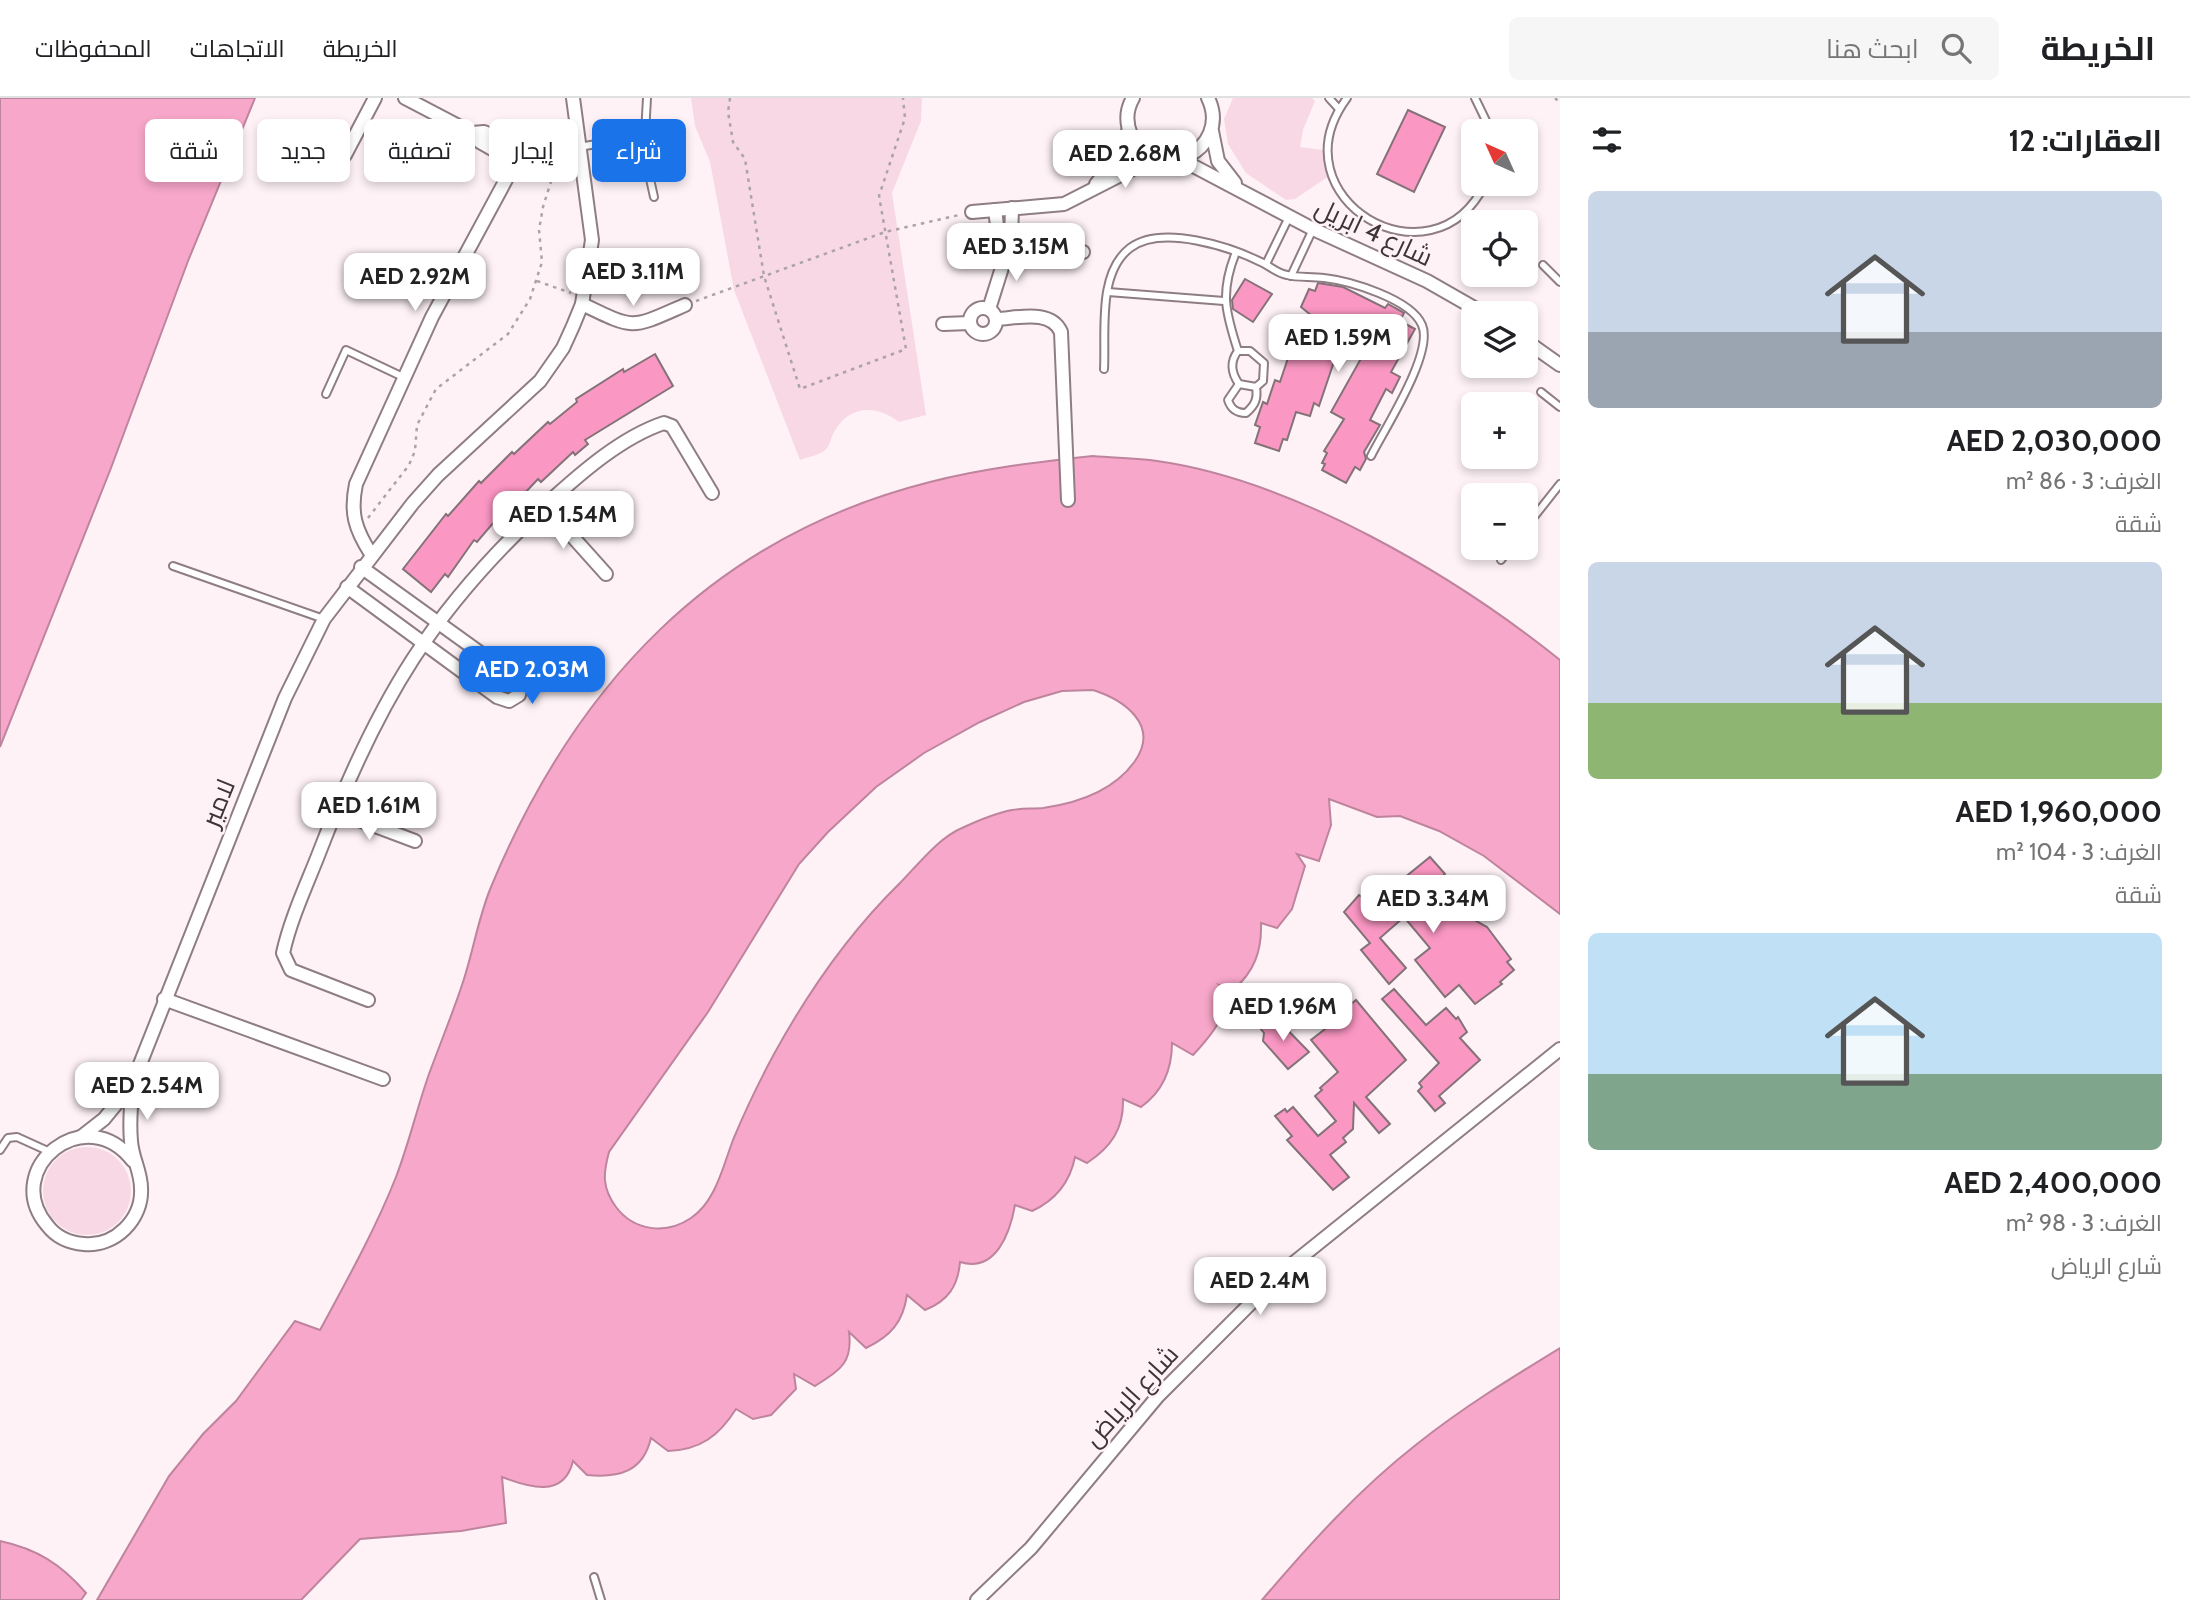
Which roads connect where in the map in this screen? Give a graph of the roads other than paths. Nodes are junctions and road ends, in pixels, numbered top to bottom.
1 (375, 98) edge
2 (405, 98) edge
3 (573, 98) edge
4 (647, 98) edge
5 (1133, 98) edge
6 (1209, 98) edge
7 (1219, 98) edge
8 (1329, 98) edge
9 (1347, 98) edge
10 (1475, 98) edge
11 (1339, 109) junction
12 (1213, 112) junction
13 (445, 119) edge
14 (575, 119) edge
15 (645, 119) edge
16 (1485, 119) edge
17 (1129, 130) junction
18 (1212, 130) junction
19 (475, 136) edge
20 (578, 142) edge
21 (592, 145) edge
22 (350, 146) edge
23 (489, 147) edge
24 (579, 147) junction
25 (1154, 158) junction
26 (1182, 160) junction
27 (504, 182) edge
28 (650, 182) edge
29 (1245, 192) junction
30 (1082, 194) junction
31 (1476, 196) edge
32 (654, 197) dead end
33 (1012, 208) junction
34 (995, 210) junction
35 (972, 212) road end
36 (1289, 216) junction
37 (1313, 229) junction
38 (1006, 250) junction
39 (1083, 252) dead end
40 (1236, 252) junction
41 (1266, 264) junction
42 (1543, 265) dead end
43 (1291, 276) junction
44 (1560, 282) edge
45 (1108, 292) junction
46 (583, 301) junction
47 (1224, 301) junction
48 (1462, 301) edge
49 (685, 305) road end
50 (993, 314) junction
51 (970, 323) junction
52 (943, 324) dead end
53 (1538, 349) edge
54 (1238, 351) junction
55 (1560, 365) edge
56 (1104, 369) dead end
57 (402, 377) junction
58 (1239, 384) junction
59 (1256, 387) junction
60 (1541, 392) dead end
61 (326, 394) dead end
62 (1560, 407) edge
63 (1371, 456) dead end
64 (1560, 484) edge
65 (712, 493) dead end
66 (1068, 500) dead end
67 (545, 506) junction
68 (1538, 512) edge
69 (371, 554) junction
70 (173, 566) dead end
71 (361, 567) junction
72 (606, 574) dead end
73 (347, 587) junction
74 (324, 619) junction
75 (438, 622) junction
76 (422, 642) junction
77 (335, 811) junction
78 (415, 841) dead end
79 (164, 999) junction
80 (368, 1000) dead end
81 (1560, 1049) edge
82 (383, 1079) dead end
83 (133, 1082) junction
84 (81, 1137) junction
85 (0, 1150) edge
86 (50, 1152) junction
87 (133, 1161) junction
88 (594, 1577) dead end
89 (601, 1600) edge
90 (977, 1600) edge

1 - 22 street
2 - 13 street
3 - 14 street, لامير
4 - 15 lane
5 - 17 street
6 - 12 street
7 - 12 street
8 - 11 lane
9 - 11 lane
10 - 16 lane
11 - 31 lane
12 - 18 street, شارع 4 ابريل
17 - 25 street
17 - 30 street
18 - 26 street
18 - 29 street, شارع 4 ابريل
19 - 23 street
20 - 24 street, لامير
21 - 24 lane
24 - 46 street, لامير
25 - 26 street
25 - 30 street
26 - 29 street, شارع 4 ابريل
27 - 57 street
28 - 32 lane
29 - 36 street, شارع 4 ابريل
30 - 33 street
33 - 34 street
33 - 38 street
34 - 35 street
34 - 38 street
36 - 37 street, شارع 4 ابريل
36 - 41 lane
37 - 43 lane
37 - 48 street, شارع 4 ابريل
38 - 39 street
38 - 50 street
40 - 41 lane
40 - 45 lane
40 - 47 lane
41 - 43 lane
42 - 44 lane
43 - 63 lane
45 - 47 lane
45 - 56 lane
46 - 49 street
46 - 69 street, لامير
47 - 54 lane
50 - 51 street
50 - 51 street
50 - 66 street
51 - 52 street
53 - 55 street
54 - 58 lane
54 - 59 lane
57 - 61 lane
57 - 69 street
58 - 59 lane
58 - 59 lane
60 - 62 lane
64 - 68 lane
65 - 67 street
67 - 72 street
67 - 75 street
69 - 71 street, لامير
70 - 74 lane
71 - 73 street, لامير
71 - 75 street
73 - 74 street, لامير
73 - 76 street
74 - 79 street, لامير
75 - 76 street
75 - 76 street
76 - 77 street
77 - 78 street
77 - 80 street
79 - 82 street
79 - 83 street, لامير
81 - 90 street, شارع الرياض
83 - 84 street, لامير
83 - 87 street, لامير
84 - 86 street
84 - 87 street
85 - 86 lane
86 - 87 street
88 - 89 lane

